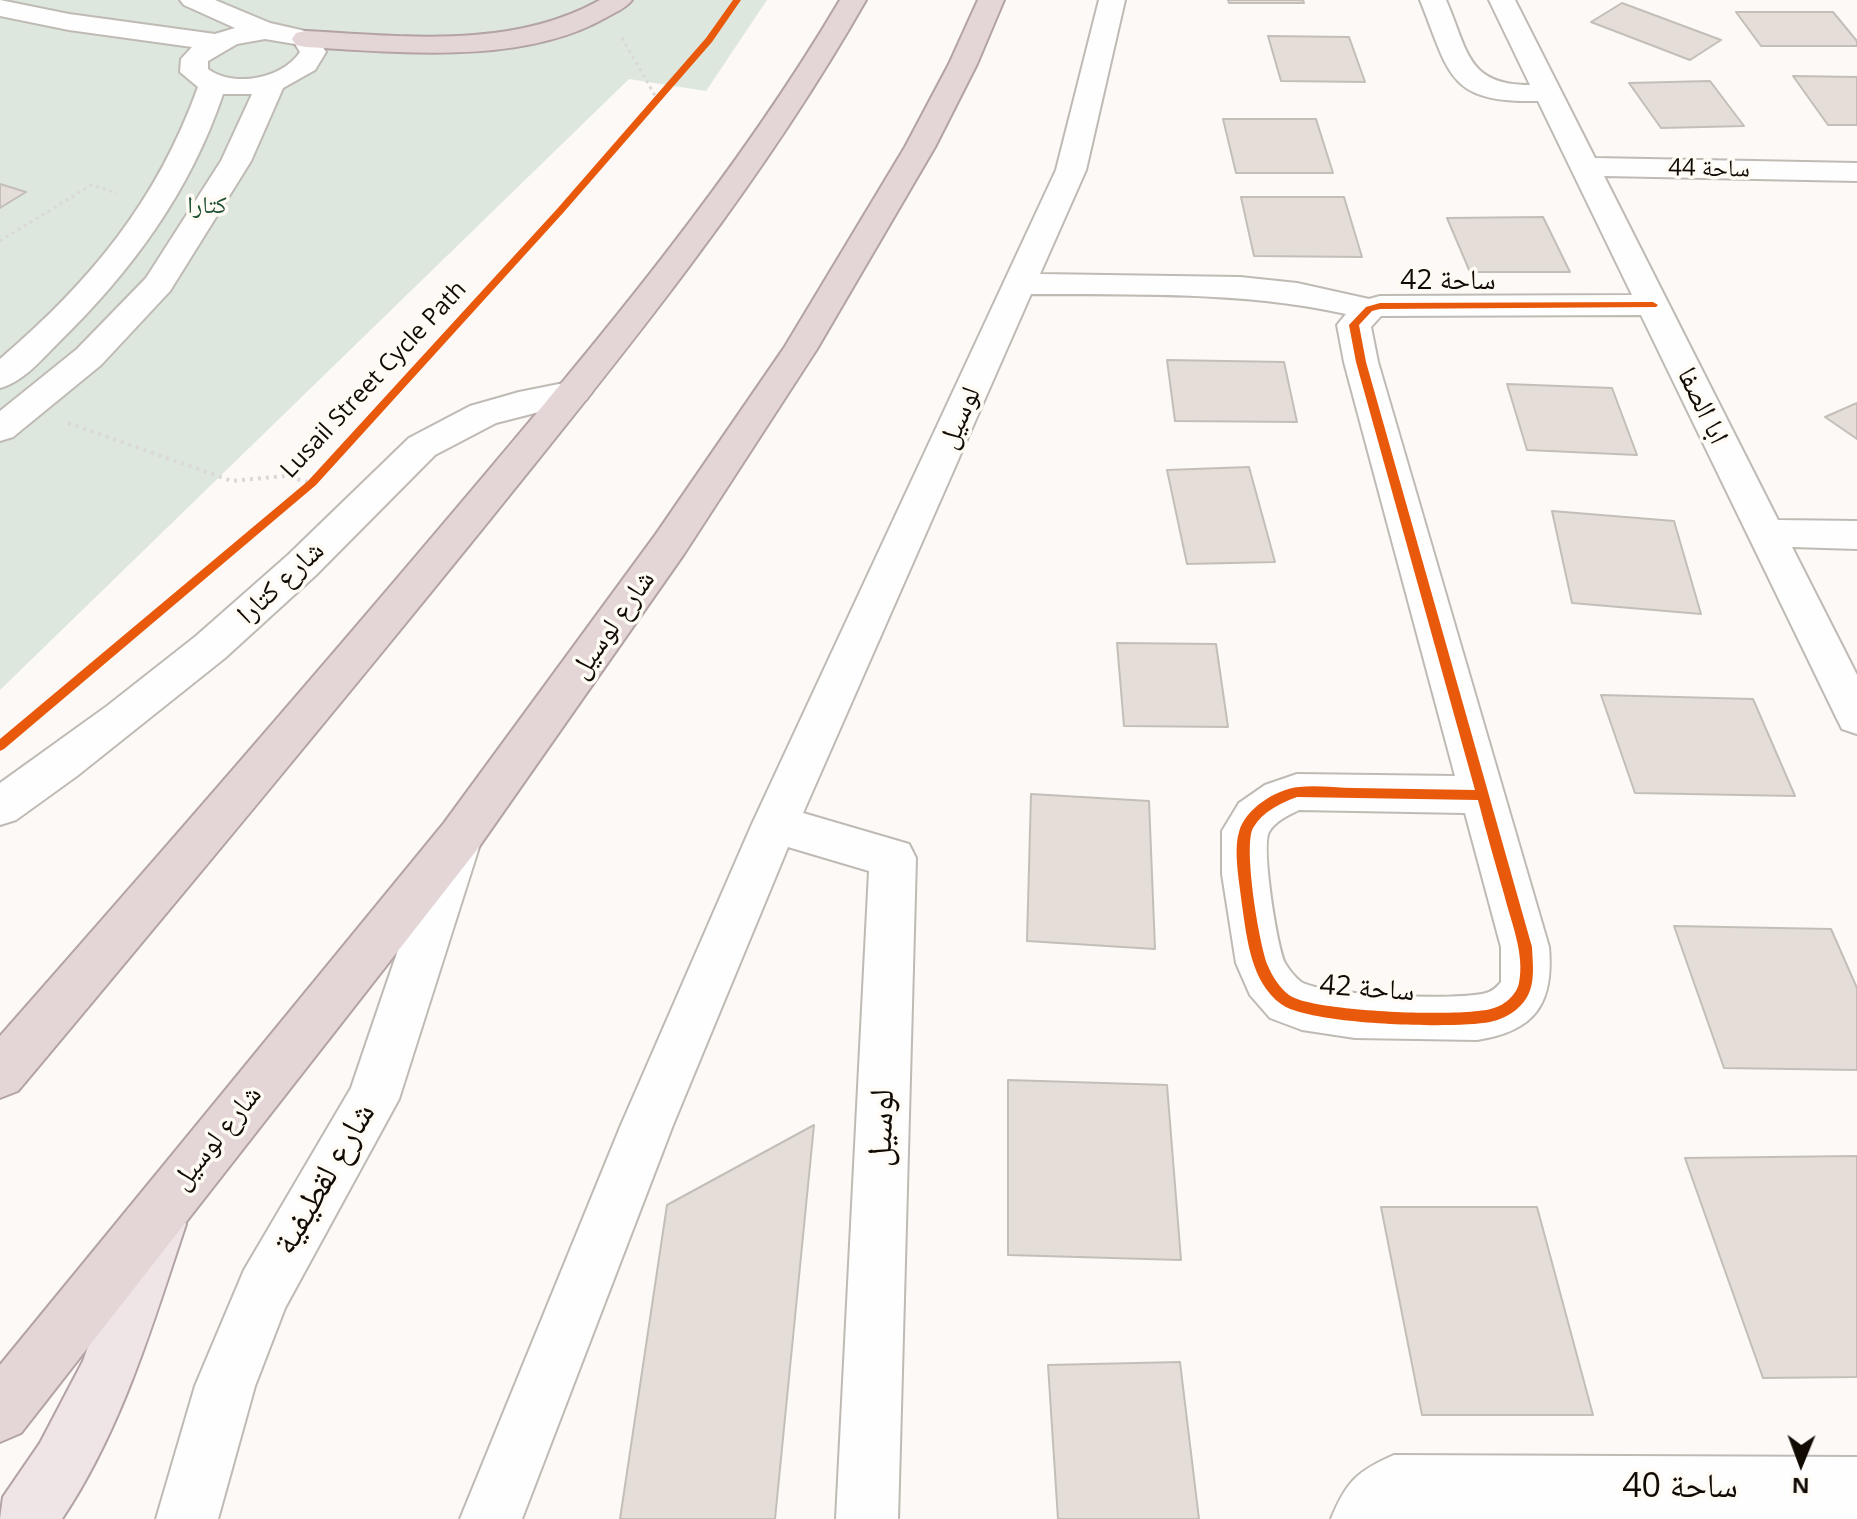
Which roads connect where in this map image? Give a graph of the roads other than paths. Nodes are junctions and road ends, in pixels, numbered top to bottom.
1 (193, 0) edge
2 (853, 0) edge
3 (991, 0) edge
4 (1112, 0) edge
5 (1433, 0) edge
6 (1502, 0) edge
7 (612, 5) edge
8 (0, 8) edge
9 (265, 31) junction
10 (305, 39) junction
11 (217, 42) junction
12 (165, 61) dead end
13 (203, 74) junction
14 (272, 82) junction
15 (1549, 93) junction
16 (1585, 167) junction
17 (1849, 175) edge
18 (1021, 284) junction
19 (1653, 305) junction
20 (1369, 309) junction
21 (0, 377) edge
22 (574, 392) junction
23 (0, 429) edge
24 (1764, 533) junction
25 (1857, 535) edge
26 (1857, 717) edge
27 (1481, 795) junction
28 (0, 807) edge
29 (775, 824) junction
30 (460, 837) junction
31 (0, 1074) edge
32 (165, 1203) junction
33 (0, 1412) edge
34 (1857, 1488) edge
35 (1603, 1503) edge
36 (25, 1519) edge
37 (187, 1519) edge
38 (491, 1519) edge
39 (867, 1519) edge
40 (1362, 1519) edge

1 - 9 street
2 - 22 highway
3 - 30 highway, شارع لوسيل
4 - 18 street, لوسيل
5 - 15 street
6 - 15 street, ابا الصفا
7 - 10 highway
8 - 11 street
9 - 10 street
9 - 11 street
10 - 14 street
11 - 13 street
12 - 13 street
13 - 14 street
13 - 21 street
14 - 23 street
15 - 16 street, ابا الصفا
16 - 17 street, ساحة 44
16 - 19 street, ابا الصفا
18 - 20 street
18 - 29 street, لوسيل
19 - 20 street, ساحة 42
19 - 24 street, ابا الصفا
20 - 27 street, ساحة 42
22 - 28 street, شارع كتارا
22 - 31 highway
24 - 25 street
24 - 26 street, ابا الصفا
27 - 27 street, ساحة 42
29 - 38 street, لوسيل
29 - 39 street, لوسيل
30 - 32 highway, شارع لوسيل
30 - 37 street, شارع لقطيفية
32 - 33 highway, شارع لوسيل
32 - 36 main road, شارع لوسيل
34 - 35 street, ساحة 40
35 - 40 street, ساحة 40

